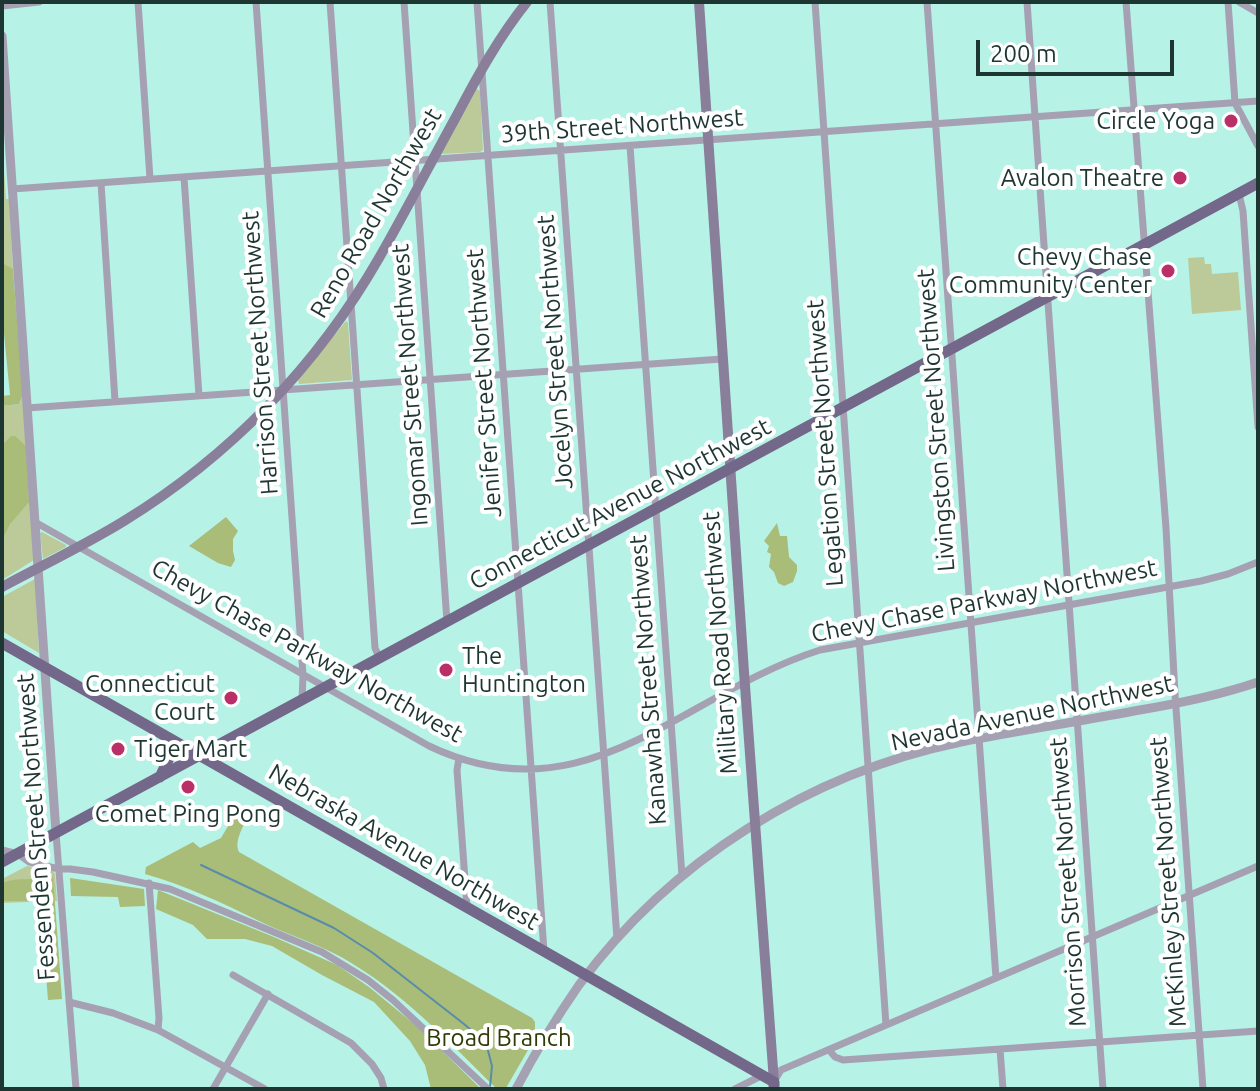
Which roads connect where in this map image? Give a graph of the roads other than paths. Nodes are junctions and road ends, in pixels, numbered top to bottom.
1 (39, 2) edge
2 (138, 2) edge
3 (256, 2) edge
4 (330, 2) edge
5 (404, 2) edge
6 (477, 2) edge
7 (527, 2) edge
8 (550, 2) edge
9 (699, 2) edge
10 (815, 2) edge
11 (927, 2) edge
12 (1027, 2) edge
13 (1126, 2) edge
14 (1228, 2) edge
15 (1239, 2) edge
16 (2, 6) edge
17 (1258, 13) edge
18 (2, 36) edge
19 (482, 69) junction
20 (1258, 101) edge
21 (1235, 103) junction
22 (1135, 110) junction
23 (1035, 117) junction
24 (935, 124) junction
25 (823, 132) junction
26 (707, 140) junction
27 (630, 146) junction
28 (1258, 146) edge
29 (561, 151) junction
30 (488, 155) junction
31 (432, 159) junction
32 (415, 161) junction
33 (341, 166) junction
34 (268, 171) junction
35 (184, 177) junction
36 (150, 179) junction
37 (101, 183) junction
38 (1258, 183) edge
39 (417, 187) junction
40 (12, 189) junction
41 (1239, 194) junction
42 (1145, 245) junction
43 (1048, 297) junction
44 (351, 303) junction
45 (951, 349) junction
46 (722, 359) junction
47 (645, 365) junction
48 (576, 369) junction
49 (504, 375) junction
50 (430, 380) junction
51 (357, 385) junction
52 (283, 390) junction
53 (199, 396) junction
54 (115, 401) junction
55 (27, 408) junction
56 (843, 408) junction
57 (1258, 427) edge
58 (730, 470) junction
59 (656, 510) junction
60 (35, 522) junction
61 (588, 546) junction
62 (78, 547) junction
63 (1258, 562) edge
64 (38, 567) junction
65 (518, 584) junction
66 (2, 587) edge
67 (1169, 587) junction
68 (1069, 604) junction
69 (447, 622) junction
70 (970, 622) junction
71 (859, 642) junction
72 (2, 643) edge
73 (380, 659) junction
74 (45, 667) junction
75 (303, 675) junction
76 (744, 682) junction
77 (1258, 682) edge
78 (326, 688) junction
79 (302, 701) junction
80 (1176, 704) junction
81 (1077, 721) junction
82 (671, 722) junction
83 (168, 739) junction
84 (978, 739) junction
85 (603, 755) junction
86 (199, 757) junction
87 (459, 758) junction
88 (532, 769) junction
89 (868, 769) junction
90 (160, 777) junction
91 (755, 824) junction
92 (56, 833) junction
93 (2, 850) edge
94 (18, 854) junction
95 (2, 862) edge
96 (1258, 866) edge
97 (59, 869) junction
98 (682, 876) junction
99 (149, 883) junction
100 (1189, 895) junction
101 (467, 909) junction
102 (1093, 936) junction
103 (617, 939) junction
104 (544, 953) junction
105 (233, 975) dead end
106 (586, 976) junction
107 (996, 978) junction
108 (268, 994) junction
109 (69, 1002) junction
110 (886, 1025) junction
111 (158, 1030) junction
112 (1258, 1031) edge
113 (1199, 1035) junction
114 (1099, 1042) junction
115 (1000, 1049) junction
116 (829, 1050) junction
117 (226, 1067) junction
118 (761, 1076) junction
119 (486, 1087) edge
120 (777, 1087) edge
121 (76, 1089) edge
122 (213, 1089) edge
123 (265, 1089) edge
124 (384, 1089) edge
125 (516, 1089) edge
126 (735, 1089) edge
127 (1003, 1089) edge
128 (1103, 1089) edge
129 (1203, 1089) edge

1 - 16 street
2 - 36 street
3 - 34 street, Harrison Street Northwest
4 - 33 street
5 - 32 street, Ingomar Street Northwest
6 - 19 street, Jenifer Street Northwest
7 - 19 main road, Reno Road Northwest
8 - 29 street, Jocelyn Street Northwest
9 - 26 main road, Military Road Northwest
10 - 25 street, Legation Street Northwest
11 - 24 street, Livingston Street Northwest
12 - 23 street, Morrison Street Northwest
13 - 22 street, McKinley Street Northwest
14 - 21 street
15 - 17 street
18 - 40 street, Fessenden Street Northwest
19 - 30 street, Jenifer Street Northwest
19 - 31 main road, Reno Road Northwest
20 - 21 street, 39th Street Northwest
21 - 22 street, 39th Street Northwest
21 - 28 street
22 - 23 street, 39th Street Northwest
22 - 42 street, McKinley Street Northwest
23 - 24 street, 39th Street Northwest
23 - 43 street, Morrison Street Northwest
24 - 25 street, 39th Street Northwest
24 - 45 street, Livingston Street Northwest
25 - 26 street, 39th Street Northwest
25 - 56 street, Legation Street Northwest
26 - 27 street, 39th Street Northwest
26 - 46 main road, Military Road Northwest
27 - 29 street, 39th Street Northwest
27 - 47 street, Kanawha Street Northwest
29 - 30 street, 39th Street Northwest
29 - 48 street, Jocelyn Street Northwest
30 - 31 street, 39th Street Northwest
30 - 49 street, Jenifer Street Northwest
31 - 32 street, 39th Street Northwest
31 - 39 main road, Reno Road Northwest
32 - 33 street, 39th Street Northwest
32 - 39 street, Ingomar Street Northwest
33 - 34 street, 39th Street Northwest
33 - 44 street
34 - 35 street, 39th Street Northwest
34 - 52 street, Harrison Street Northwest
35 - 36 street, 39th Street Northwest
35 - 53 street
36 - 37 street, 39th Street Northwest
37 - 40 street, 39th Street Northwest
37 - 54 street
38 - 41 main road, Connecticut Avenue Northwest
39 - 44 main road, Reno Road Northwest
39 - 50 street, Ingomar Street Northwest
40 - 55 street, Fessenden Street Northwest
41 - 42 main road, Connecticut Avenue Northwest
41 - 57 street
42 - 43 main road, Connecticut Avenue Northwest
42 - 67 street, McKinley Street Northwest
43 - 45 main road, Connecticut Avenue Northwest
43 - 68 street, Morrison Street Northwest
44 - 51 street
44 - 52 main road, Reno Road Northwest
45 - 56 main road, Connecticut Avenue Northwest
45 - 70 street, Livingston Street Northwest
46 - 47 street
46 - 58 main road, Military Road Northwest
47 - 48 street
47 - 59 street, Kanawha Street Northwest
48 - 49 street
48 - 61 street, Jocelyn Street Northwest
49 - 50 street
49 - 65 street, Jenifer Street Northwest
50 - 51 street
50 - 69 street, Ingomar Street Northwest
51 - 52 street
51 - 73 street
52 - 53 street
52 - 62 main road, Reno Road Northwest
52 - 75 street, Harrison Street Northwest
53 - 54 street
54 - 55 street
55 - 60 street, Fessenden Street Northwest
56 - 58 main road, Connecticut Avenue Northwest
56 - 71 street, Legation Street Northwest
58 - 59 main road, Connecticut Avenue Northwest
58 - 76 main road, Military Road Northwest
59 - 61 main road, Connecticut Avenue Northwest
59 - 82 street, Kanawha Street Northwest
60 - 62 street, Chevy Chase Parkway Northwest
60 - 64 street, Fessenden Street Northwest
61 - 65 main road, Connecticut Avenue Northwest
61 - 85 street, Jocelyn Street Northwest
62 - 64 main road, Reno Road Northwest
62 - 75 street, Chevy Chase Parkway Northwest
63 - 67 street, Chevy Chase Parkway Northwest
64 - 66 main road, Reno Road Northwest
64 - 74 street, Fessenden Street Northwest
65 - 69 main road, Connecticut Avenue Northwest
65 - 88 street, Jenifer Street Northwest
67 - 68 street, Chevy Chase Parkway Northwest
67 - 80 street, McKinley Street Northwest
68 - 70 street, Chevy Chase Parkway Northwest
68 - 81 street, Morrison Street Northwest
69 - 73 main road, Connecticut Avenue Northwest
70 - 71 street, Chevy Chase Parkway Northwest
70 - 84 street, Livingston Street Northwest
71 - 76 street, Chevy Chase Parkway Northwest
71 - 89 street, Legation Street Northwest
72 - 74 main road, Nebraska Avenue Northwest
73 - 78 main road, Connecticut Avenue Northwest
74 - 83 main road, Nebraska Avenue Northwest
74 - 92 street, Fessenden Street Northwest
75 - 78 street, Chevy Chase Parkway Northwest
75 - 79 street, Harrison Street Northwest
76 - 82 street, Chevy Chase Parkway Northwest
76 - 91 main road, Military Road Northwest
77 - 80 street, Nevada Avenue Northwest
78 - 79 main road, Connecticut Avenue Northwest
78 - 87 street, Chevy Chase Parkway Northwest
79 - 86 main road, Connecticut Avenue Northwest
80 - 81 street, Nevada Avenue Northwest
80 - 100 street, McKinley Street Northwest
81 - 84 street, Nevada Avenue Northwest
81 - 102 street, Morrison Street Northwest
82 - 85 street, Chevy Chase Parkway Northwest
82 - 98 street, Kanawha Street Northwest
83 - 86 main road, Nebraska Avenue Northwest
83 - 90 main road
84 - 89 street, Nevada Avenue Northwest
84 - 107 street, Livingston Street Northwest
85 - 88 street, Chevy Chase Parkway Northwest
85 - 103 street, Jocelyn Street Northwest
86 - 90 main road, Connecticut Avenue Northwest
86 - 101 main road, Nebraska Avenue Northwest
87 - 88 street, Chevy Chase Parkway Northwest
87 - 101 street
88 - 104 street, Jenifer Street Northwest
89 - 91 street, Nevada Avenue Northwest
89 - 110 street, Legation Street Northwest
90 - 92 main road, Connecticut Avenue Northwest
91 - 98 street, Nevada Avenue Northwest
91 - 120 main road, Military Road Northwest
92 - 94 main road, Connecticut Avenue Northwest
92 - 97 street, Fessenden Street Northwest
93 - 94 street
94 - 95 main road, Connecticut Avenue Northwest
94 - 97 street
96 - 100 street
97 - 99 street
97 - 109 street, Fessenden Street Northwest
98 - 103 street, Nevada Avenue Northwest
99 - 111 street
99 - 119 street
100 - 102 street
100 - 113 street, McKinley Street Northwest
101 - 104 main road, Nebraska Avenue Northwest
102 - 107 street
102 - 114 street, Morrison Street Northwest
103 - 106 street, Nevada Avenue Northwest
104 - 106 main road, Nebraska Avenue Northwest
105 - 108 street
106 - 118 main road, Nebraska Avenue Northwest
106 - 125 street, Nevada Avenue Northwest
107 - 110 street
108 - 117 street
108 - 124 street
109 - 111 street
109 - 121 street, Fessenden Street Northwest
110 - 116 street
111 - 117 street
112 - 113 street
113 - 114 street
113 - 129 street, McKinley Street Northwest
114 - 115 street
114 - 128 street, Morrison Street Northwest
115 - 116 street
115 - 127 street
116 - 120 street
117 - 122 street
117 - 123 street
118 - 120 main road, Nebraska Avenue Northwest
118 - 126 street

